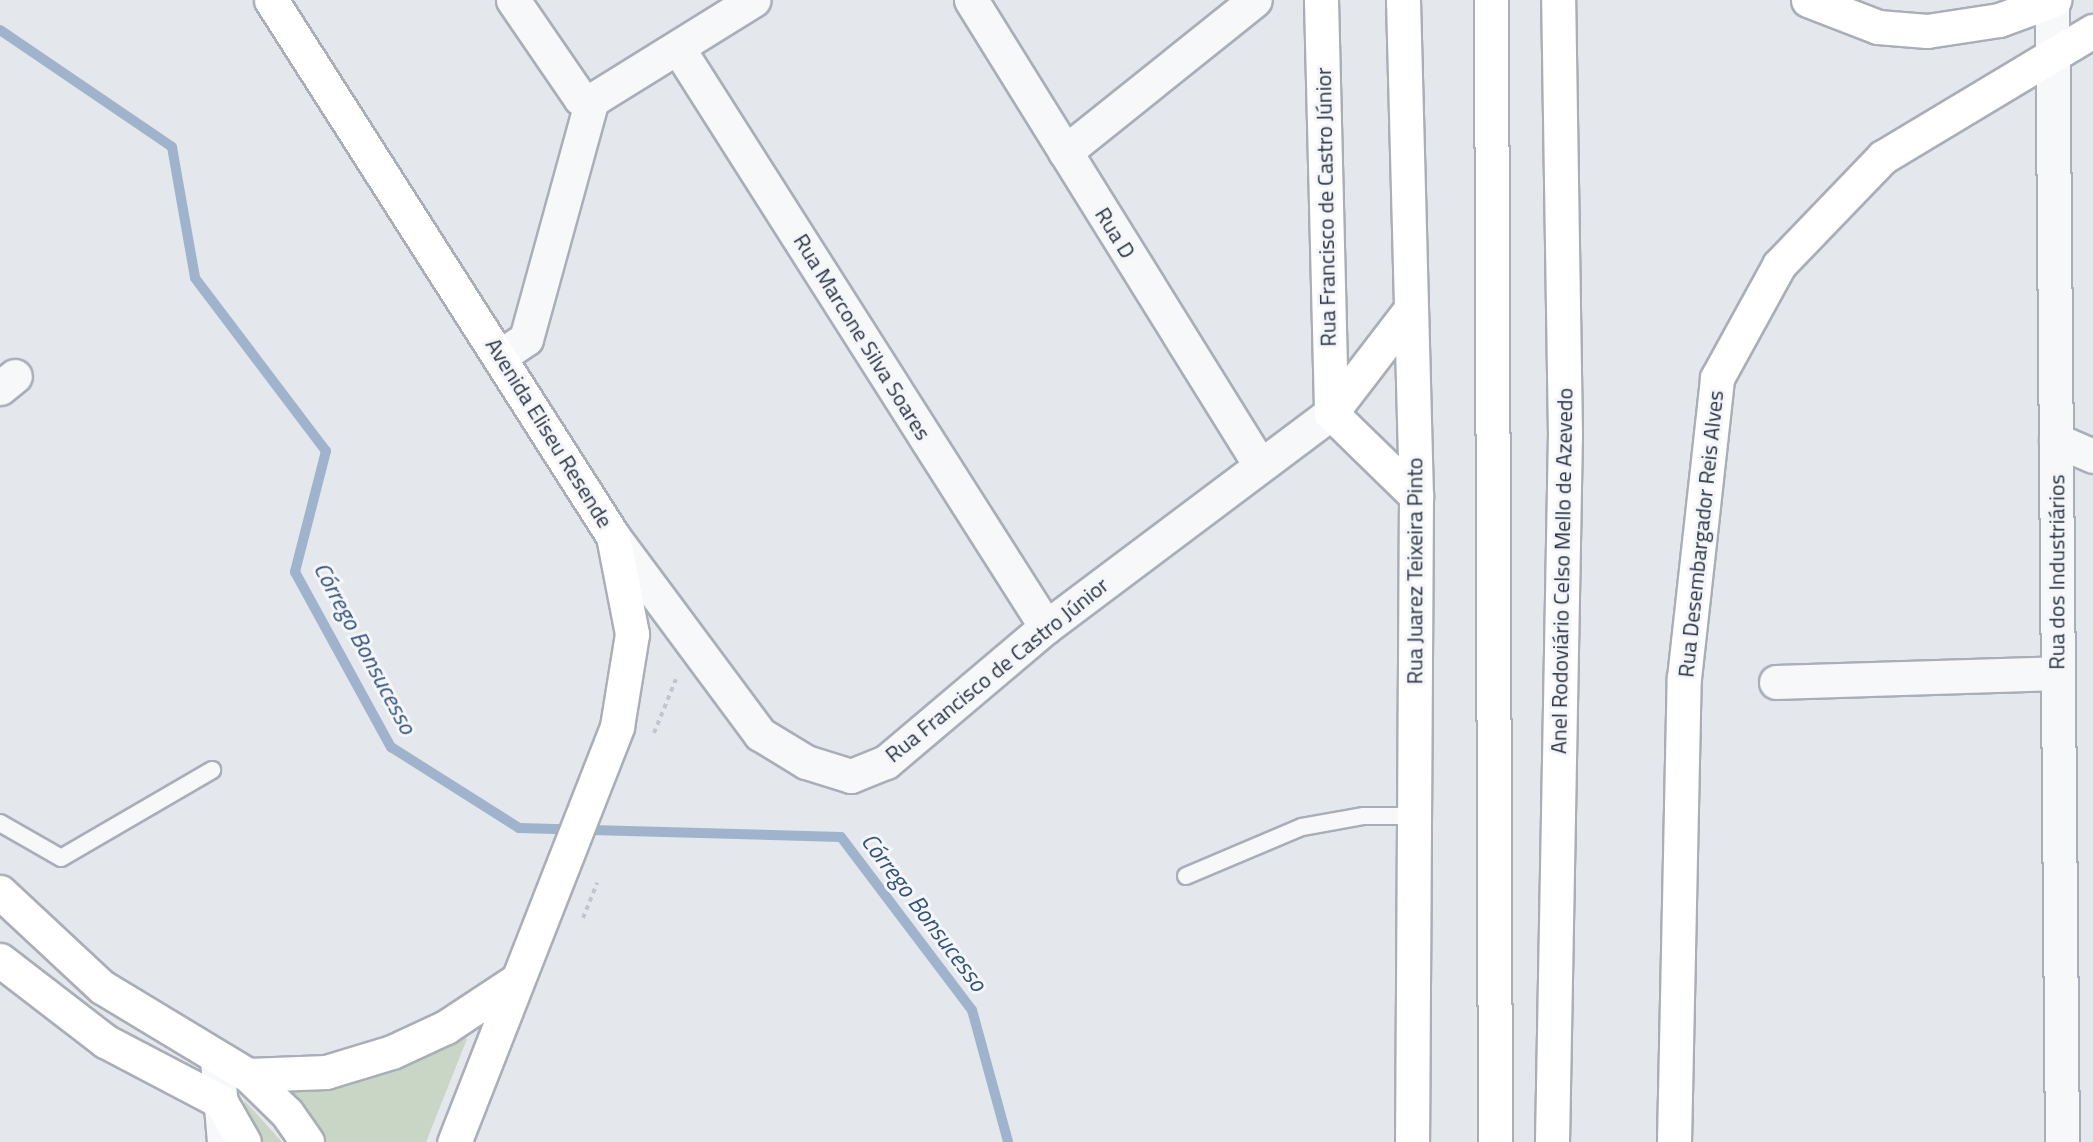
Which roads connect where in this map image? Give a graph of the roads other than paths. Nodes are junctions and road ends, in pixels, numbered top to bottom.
1 (271, 0) edge
2 (513, 0) edge
3 (753, 0) edge
4 (971, 0) edge
5 (1255, 0) edge
6 (1321, 0) edge
7 (1403, 0) edge
8 (1491, 0) edge
9 (1558, 0) edge
10 (1568, 0) edge
11 (1808, 0) edge
12 (2053, 1) edge
13 (2093, 31) edge
14 (678, 48) junction
15 (2053, 53) junction
16 (1558, 54) junction
17 (592, 100) junction
18 (1065, 152) junction
19 (1410, 310) junction
20 (502, 355) junction
21 (1331, 413) junction
22 (2056, 440) junction
23 (2093, 456) edge
24 (1260, 465) junction
25 (1416, 496) junction
26 (613, 536) junction
27 (1046, 627) junction
28 (2058, 673) junction
29 (1776, 682) dead end
30 (212, 771) dead end
31 (1414, 816) junction
32 (0, 823) edge
33 (1186, 876) dead end
34 (0, 892) edge
35 (0, 960) edge
36 (517, 980) junction
37 (217, 1060) junction
38 (248, 1075) junction
39 (221, 1102) junction
40 (224, 1142) edge
41 (244, 1142) edge
42 (307, 1142) edge
43 (454, 1142) edge
44 (1412, 1142) edge
45 (1495, 1142) edge
46 (1552, 1142) edge
47 (1674, 1142) edge
48 (2062, 1142) edge

1 - 20 main road, Avenida Eliseu Resende
2 - 17 street
3 - 14 street
4 - 18 street, Rua D
5 - 18 street
6 - 21 main road, Rua Francisco de Castro Júnior
7 - 19 main road, Rua Juarez Teixeira Pinto
8 - 45 main road
9 - 16 main road, Anel Rodoviário Celso Mello de Azevedo
10 - 16 main road
11 - 12 main road
12 - 15 street, Rua dos Industriários
13 - 15 main road, Rua Desembargador Reis Alves
14 - 17 street
14 - 27 street, Rua Marcone Silva Soares
15 - 22 street, Rua dos Industriários
15 - 47 main road, Rua Desembargador Reis Alves
16 - 46 main road, Anel Rodoviário Celso Mello de Azevedo
17 - 20 street
18 - 24 street, Rua D
19 - 21 main road
19 - 25 main road, Rua Juarez Teixeira Pinto
20 - 26 main road, Avenida Eliseu Resende
21 - 24 street, Rua Francisco de Castro Júnior
21 - 25 main road
22 - 23 street
22 - 28 street, Rua dos Industriários
24 - 27 street, Rua Francisco de Castro Júnior
25 - 31 main road, Rua Juarez Teixeira Pinto
26 - 27 street, Rua Francisco de Castro Júnior
26 - 36 main road, Avenida Eliseu Resende
28 - 29 street
28 - 48 street, Rua dos Industriários
30 - 32 lane
31 - 33 lane
31 - 44 main road, Rua Juarez Teixeira Pinto
34 - 37 main road
35 - 39 main road
36 - 38 main road
36 - 43 main road, Avenida Eliseu Resende
37 - 38 main road
37 - 39 street
38 - 42 main road
39 - 40 street
39 - 41 main road

